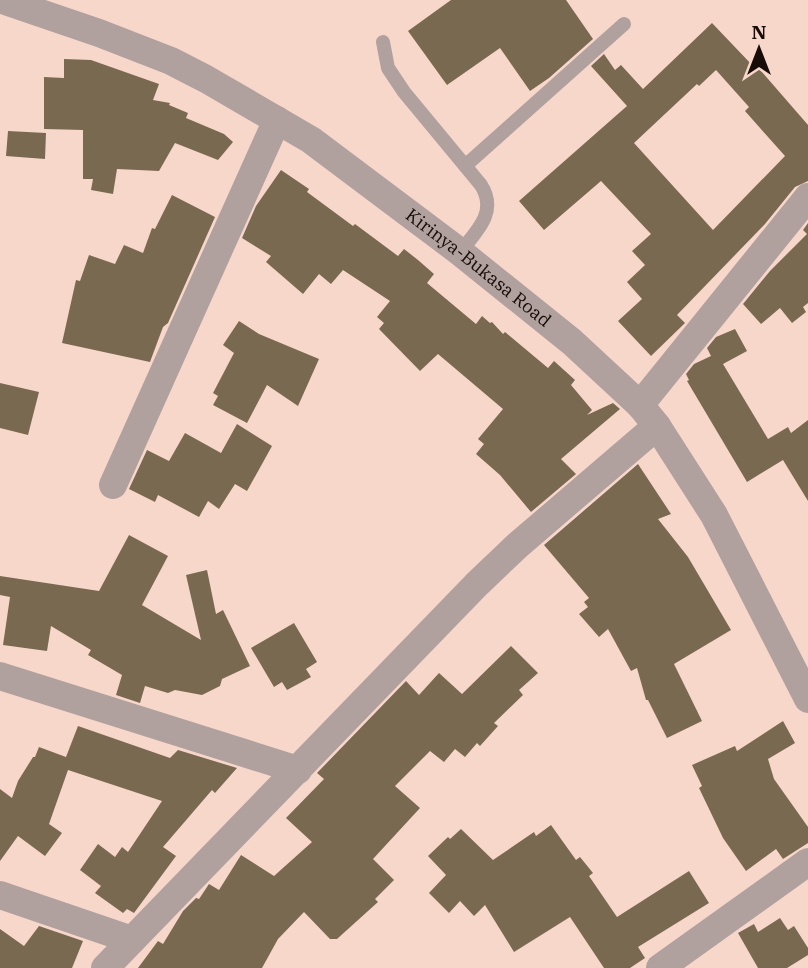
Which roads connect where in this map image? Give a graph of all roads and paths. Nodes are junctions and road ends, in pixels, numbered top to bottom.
1 (2, 0) edge
2 (624, 24) dead end
3 (383, 42) dead end
4 (277, 120) junction
5 (465, 166) junction
6 (808, 197) edge
7 (460, 252) junction
8 (649, 416) junction
9 (113, 485) dead end
10 (0, 676) edge
11 (808, 699) edge
12 (298, 770) junction
13 (808, 862) edge
14 (0, 895) edge
15 (132, 940) junction
16 (105, 968) edge
17 (660, 968) edge

1 - 4 street, Kirinya-Bukasa Road
2 - 5 lane
3 - 5 lane
4 - 7 street, Kirinya-Bukasa Road
4 - 9 street
5 - 7 lane
6 - 8 street
7 - 8 street, Kirinya-Bukasa Road
8 - 11 street, Kirinya-Bukasa Road
8 - 12 street
10 - 12 street
12 - 15 street
13 - 17 street
14 - 15 street
15 - 16 street

